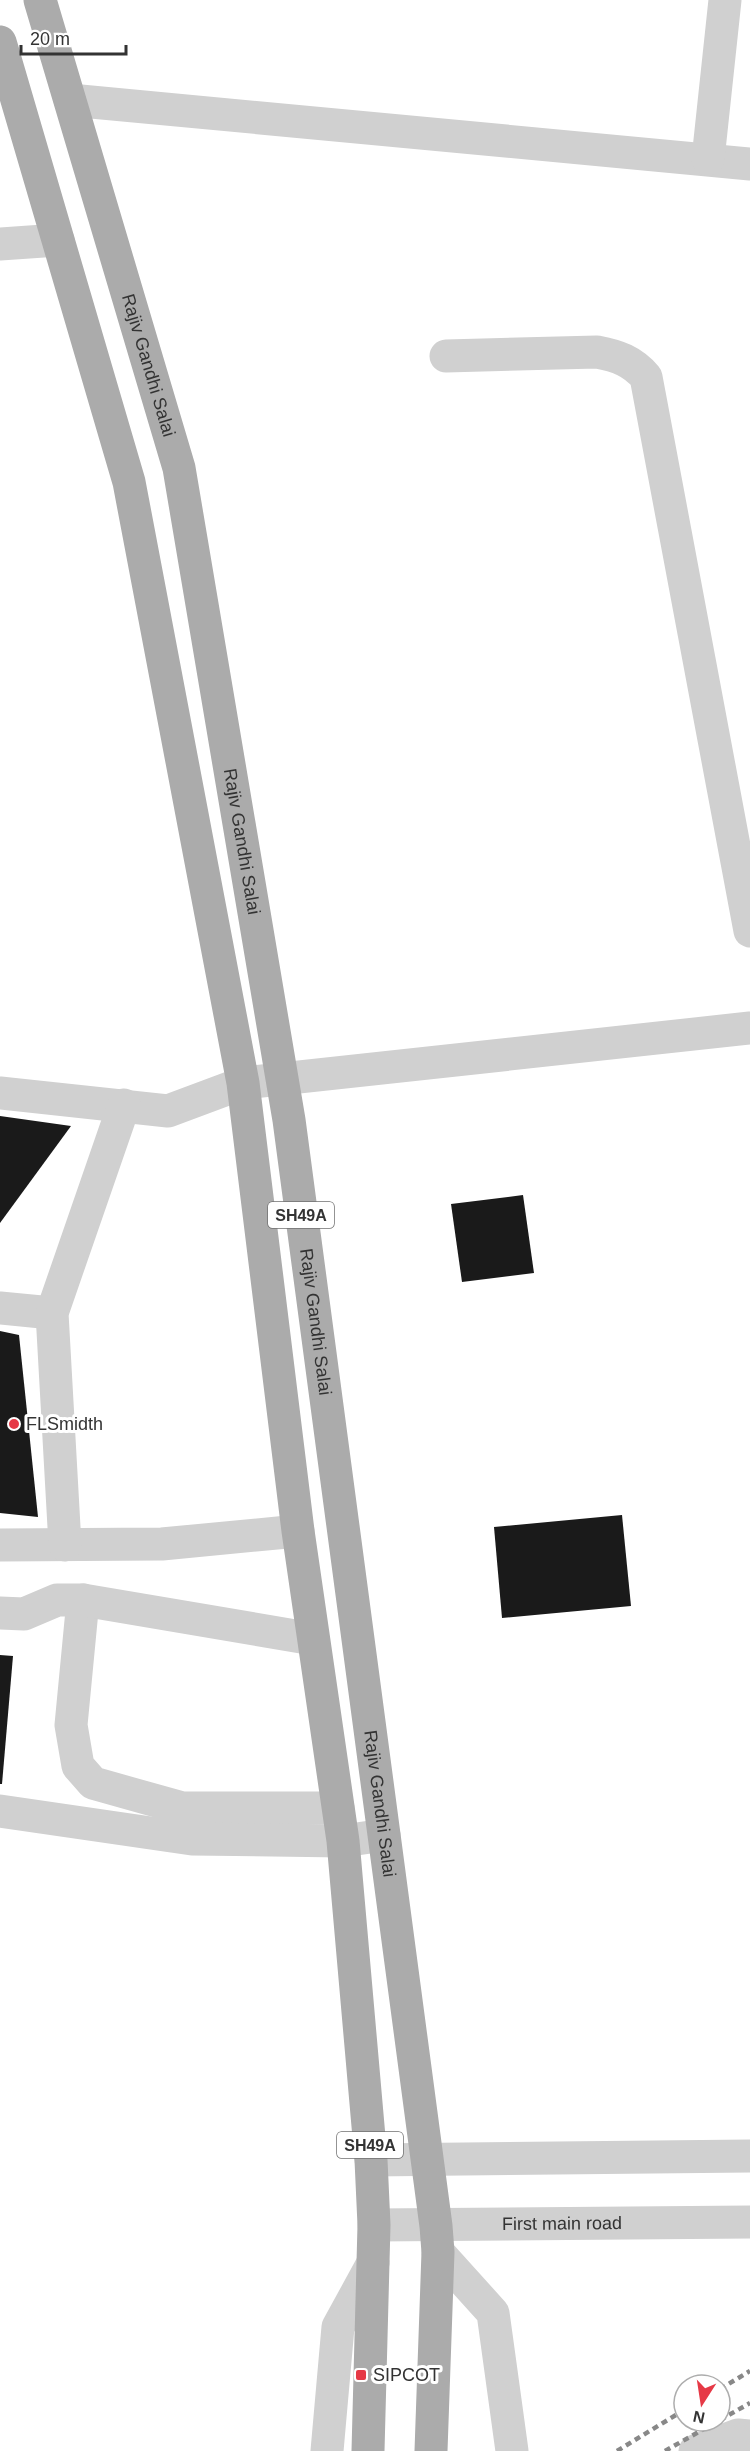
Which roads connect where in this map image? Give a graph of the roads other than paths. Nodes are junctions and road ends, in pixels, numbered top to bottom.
1 (40, 0) edge
2 (725, 0) edge
3 (0, 42) edge
4 (70, 100) junction
5 (10, 110) edge
6 (708, 159) junction
7 (750, 164) edge
8 (58, 240) junction
9 (0, 244) edge
10 (446, 356) dead end
11 (750, 931) edge
12 (750, 1028) edge
13 (282, 1079) junction
14 (243, 1083) junction
15 (0, 1093) edge
16 (124, 1105) junction
17 (0, 1308) edge
18 (52, 1313) junction
19 (298, 1531) junction
20 (0, 1545) edge
21 (65, 1545) junction
22 (83, 1600) junction
23 (0, 1613) edge
24 (313, 1639) junction
25 (338, 1808) junction
26 (0, 1811) edge
27 (384, 1835) junction
28 (343, 1841) junction
29 (750, 2156) edge
30 (371, 2160) junction
31 (428, 2160) junction
32 (750, 2222) edge
33 (374, 2225) junction
34 (437, 2239) junction
35 (373, 2262) junction
36 (750, 2436) edge
37 (327, 2451) edge
38 (368, 2451) edge
39 (431, 2451) edge
40 (512, 2451) edge
41 (695, 2451) edge

1 - 4 main road, Rajiv Gandhi Salai / SH49A
2 - 6 street
3 - 5 main road, SH49A
4 - 6 street
4 - 13 main road, Rajiv Gandhi Salai / SH49A
5 - 8 main road, SH49A
6 - 7 street
8 - 9 street
8 - 14 main road, SH49A
10 - 11 street
12 - 13 street
13 - 14 street
13 - 27 main road, Rajiv Gandhi Salai / SH49A
14 - 16 street
14 - 19 main road, SH49A
15 - 16 street
16 - 18 street
17 - 18 street
18 - 21 street
19 - 21 street
19 - 24 main road, SH49A
20 - 21 street
22 - 23 street
22 - 24 street
22 - 25 street
24 - 25 main road, SH49A
25 - 28 main road, SH49A
26 - 28 street
27 - 28 street
27 - 31 main road, Rajiv Gandhi Salai / SH49A
28 - 30 main road, SH49A
29 - 31 street
30 - 31 street
30 - 33 main road, SH49A
31 - 34 main road, Rajiv Gandhi Salai / SH49A
32 - 34 street, First main road
33 - 34 street, First main road
33 - 35 main road, SH49A
34 - 39 main road, Rajiv Gandhi Salai / SH49A
34 - 40 street
35 - 37 street
35 - 38 main road, SH49A
36 - 41 street

